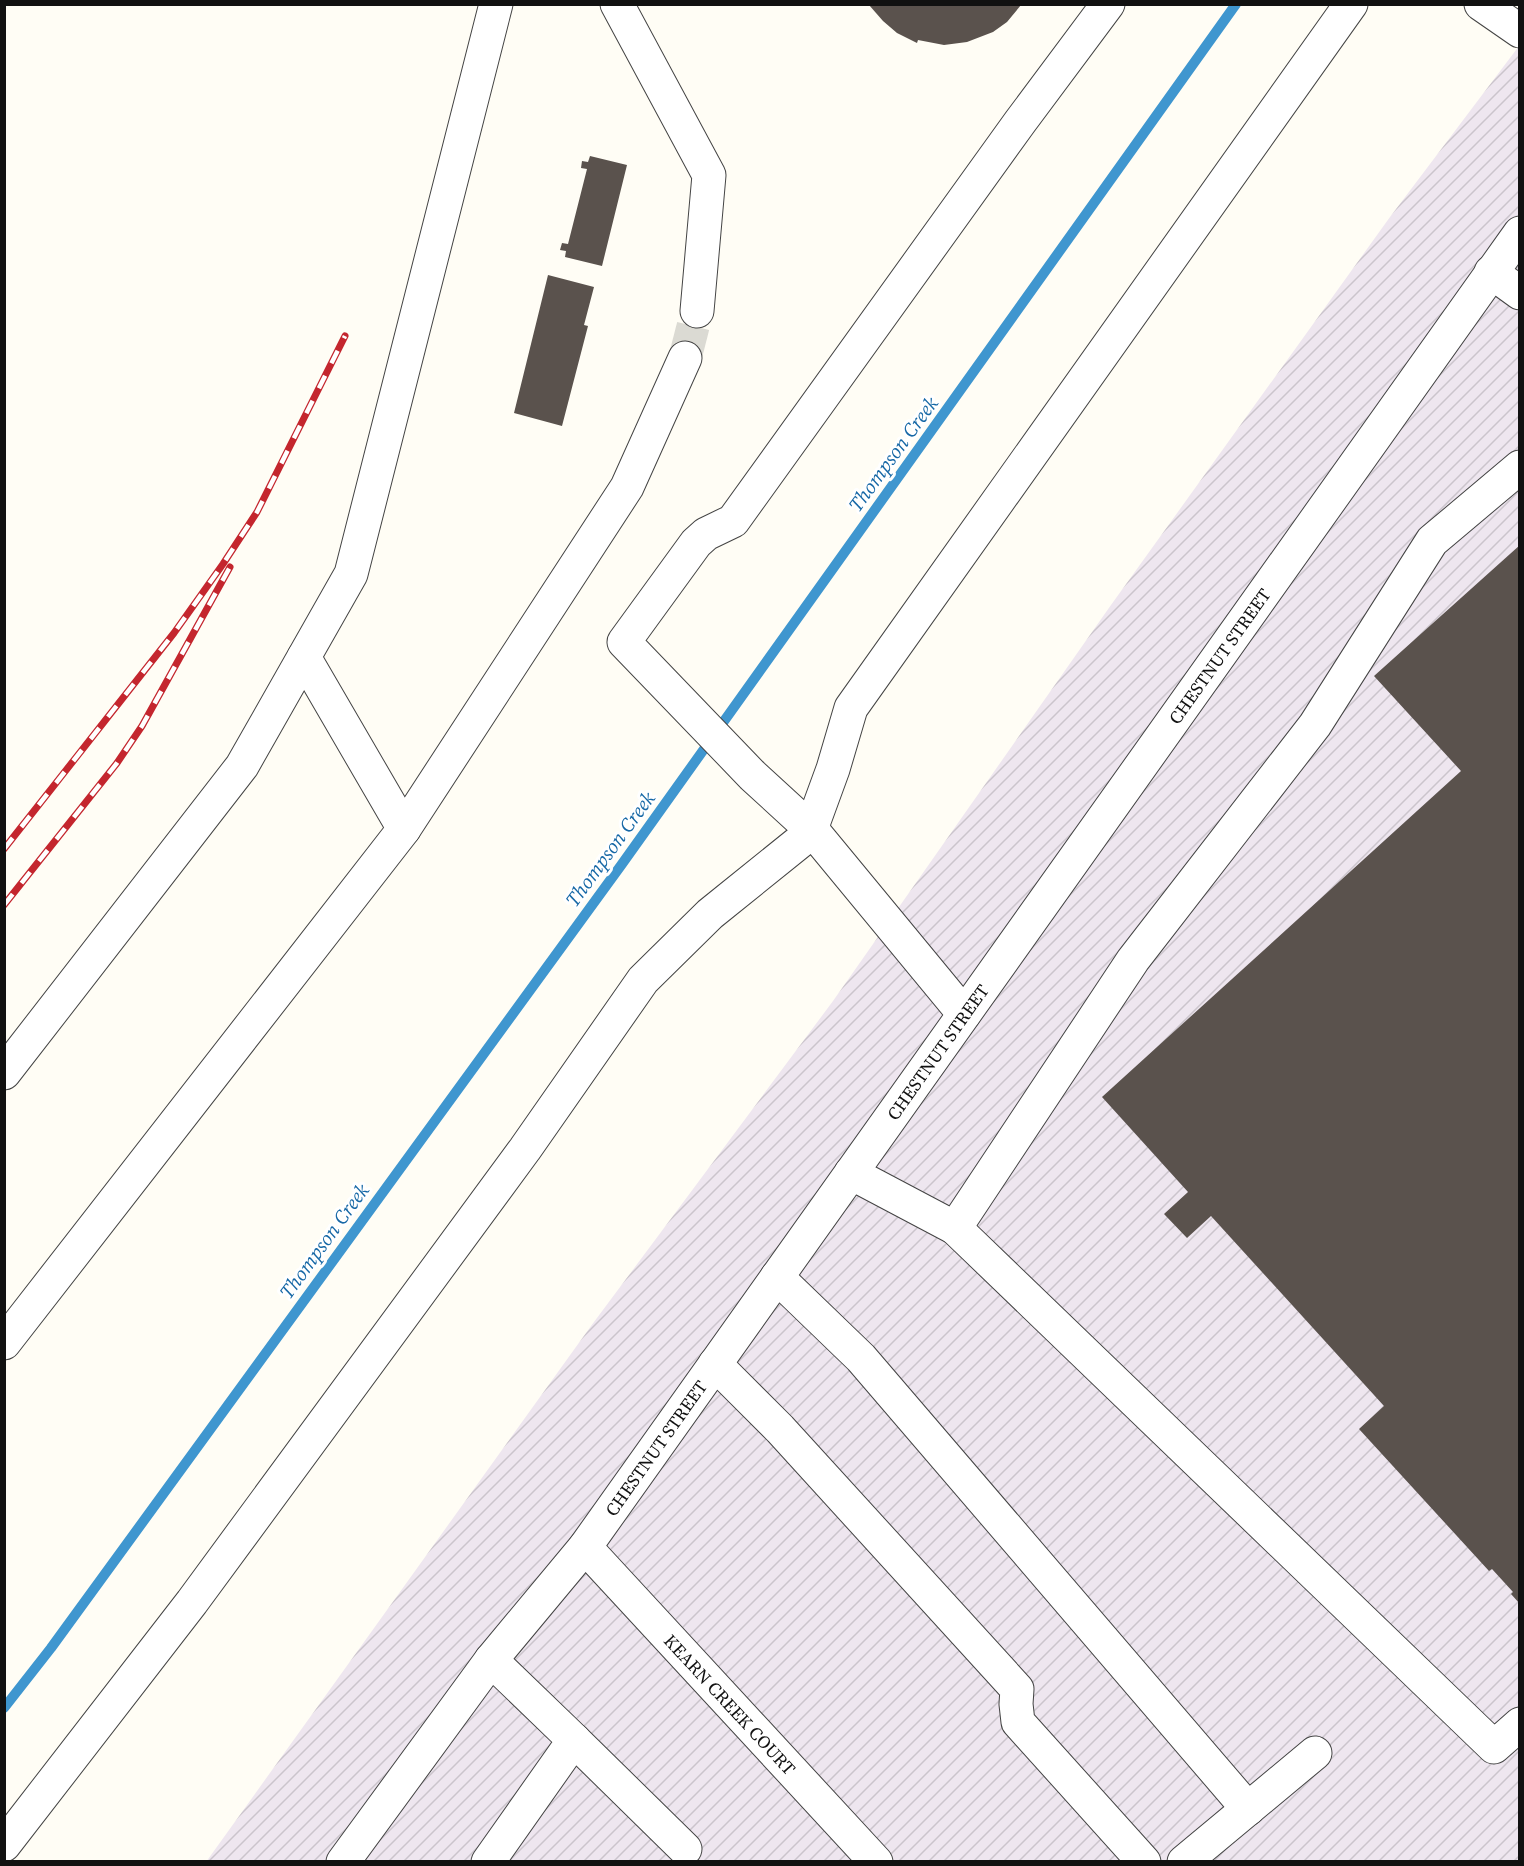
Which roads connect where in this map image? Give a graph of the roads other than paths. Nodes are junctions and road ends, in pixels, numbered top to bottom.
1 (496, 4) edge
2 (617, 4) edge
3 (1108, 4) edge
4 (1351, 4) edge
5 (1481, 4) edge
6 (1520, 31) edge
7 (1520, 233) edge
8 (1491, 272) junction
9 (1520, 293) edge
10 (697, 311) tunnel mouth
11 (685, 358) tunnel mouth
12 (1520, 466) edge
13 (303, 657) junction
14 (404, 829) junction
15 (813, 831) junction
16 (964, 1014) junction
17 (4, 1073) edge
18 (851, 1173) junction
19 (955, 1228) junction
20 (777, 1277) junction
21 (4, 1342) edge
22 (715, 1364) junction
23 (585, 1547) junction
24 (491, 1660) junction
25 (1520, 1724) edge
26 (574, 1740) junction
27 (1315, 1753) dead end
28 (1248, 1809) junction
29 (4, 1845) edge
30 (685, 1849) dead end
31 (343, 1862) edge
32 (488, 1862) edge
33 (876, 1862) edge
34 (1144, 1862) edge
35 (1184, 1862) edge

1 - 13 street
2 - 10 street
3 - 15 street
4 - 15 street
5 - 6 street
7 - 8 street, CHESTNUT STREET
8 - 9 street
8 - 16 street, CHESTNUT STREET
11 - 14 street
12 - 19 street
13 - 14 street
13 - 17 street
14 - 21 street
15 - 16 street
15 - 29 street
16 - 18 street, CHESTNUT STREET
18 - 19 street
18 - 20 street, CHESTNUT STREET
19 - 25 street
20 - 22 street, CHESTNUT STREET
20 - 28 street
22 - 23 street, CHESTNUT STREET
22 - 34 street
23 - 24 street, CHESTNUT STREET
23 - 33 street, KEARN CREEK COURT
24 - 26 street
24 - 31 street, CHESTNUT STREET
26 - 30 street
26 - 32 street
27 - 28 street
28 - 35 street

